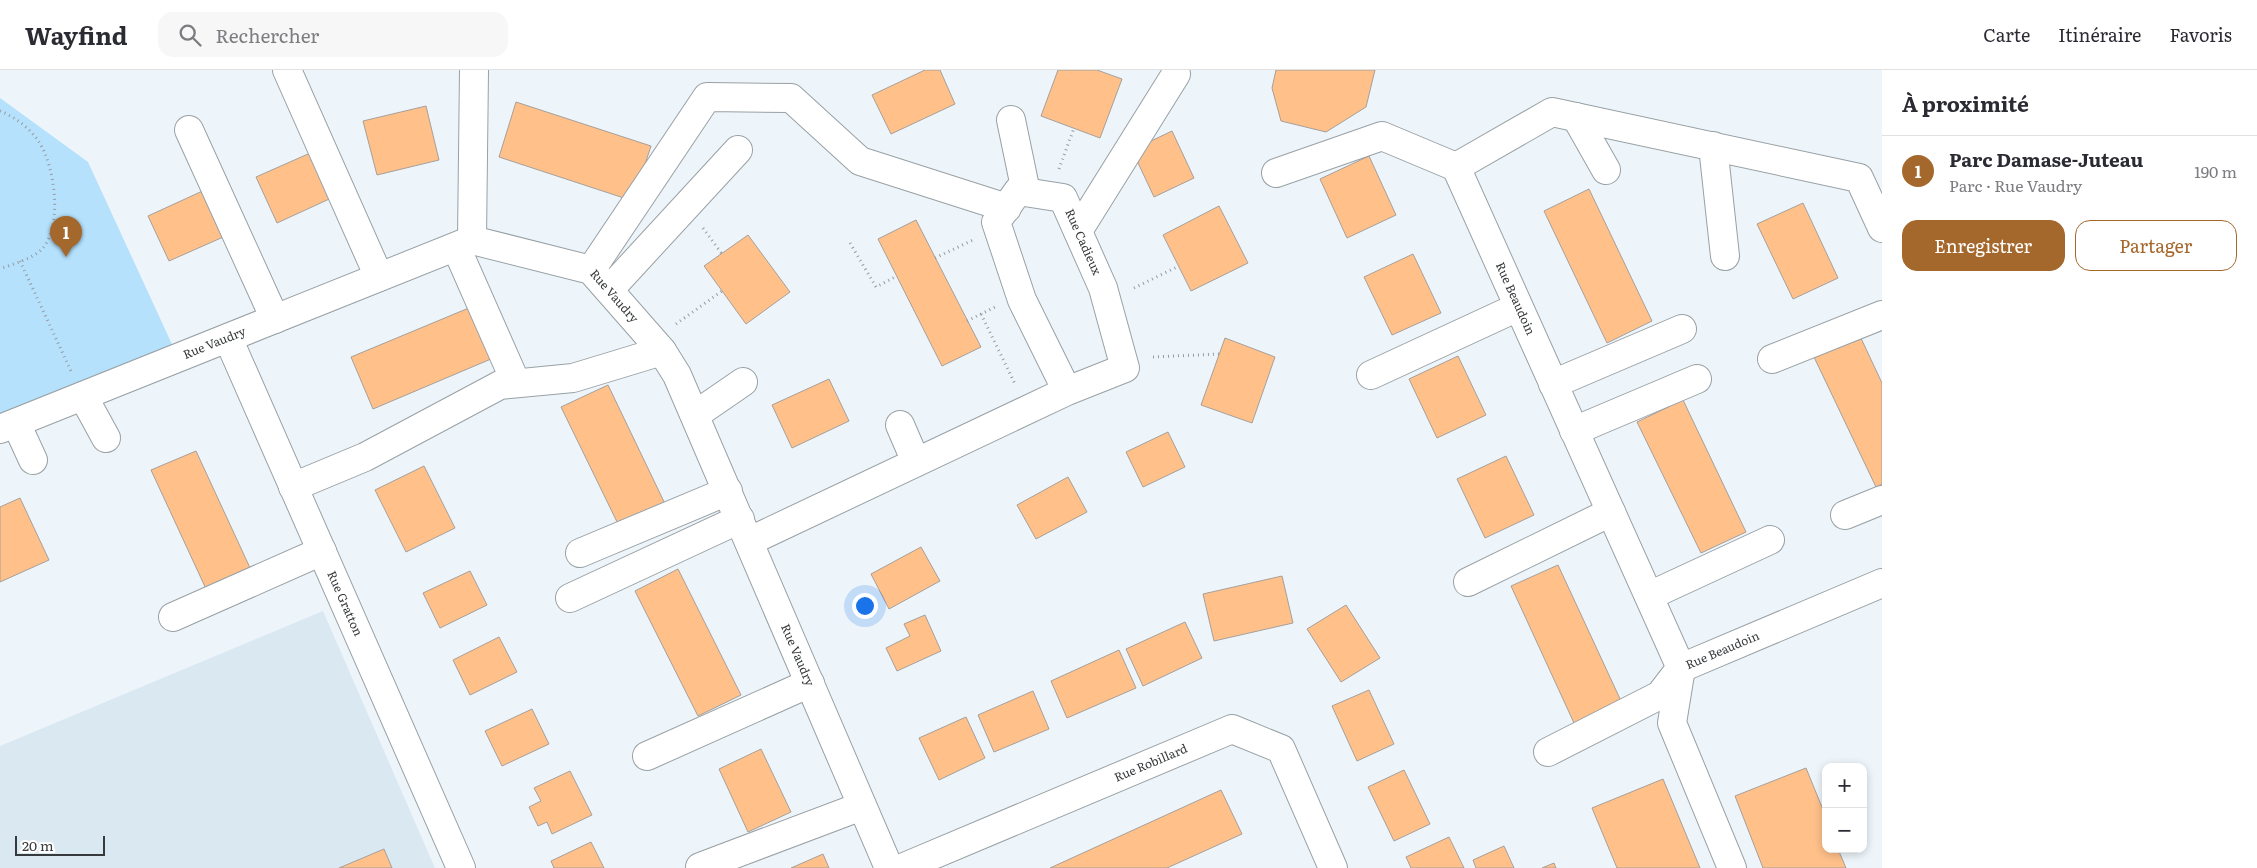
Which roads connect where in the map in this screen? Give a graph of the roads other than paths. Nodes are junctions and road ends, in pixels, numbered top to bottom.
1 (287, 70) edge
2 (474, 70) edge
3 (1176, 74) dead end
4 (1576, 117) junction
5 (1011, 120) dead end
6 (189, 130) dead end
7 (1713, 146) junction
8 (738, 150) dead end
9 (1456, 167) junction
10 (1606, 170) dead end
11 (1276, 173) dead end
12 (1020, 206) junction
13 (1882, 228) edge
14 (1078, 231) junction
15 (464, 243) junction
16 (1725, 256) dead end
17 (591, 270) junction
18 (380, 277) junction
19 (609, 290) junction
20 (1518, 307) junction
21 (1882, 315) edge
22 (275, 319) junction
23 (1682, 329) dead end
24 (228, 338) junction
25 (657, 346) junction
26 (1772, 359) dead end
27 (1371, 375) dead end
28 (1697, 379) dead end
29 (743, 382) dead end
30 (516, 383) junction
31 (1553, 384) junction
32 (1067, 391) junction
33 (82, 396) junction
34 (695, 415) junction
35 (900, 425) dead end
36 (8, 426) edge
37 (1574, 431) junction
38 (106, 438) dead end
39 (33, 460) dead end
40 (916, 462) junction
41 (293, 487) junction
42 (728, 492) junction
43 (1882, 500) edge
44 (1611, 512) junction
45 (1845, 515) dead end
46 (745, 530) junction
47 (1770, 540) dead end
48 (322, 551) junction
49 (580, 553) dead end
50 (1468, 582) dead end
51 (1881, 585) edge
52 (1649, 596) junction
53 (570, 598) dead end
54 (173, 618) dead end
55 (1681, 668) junction
56 (810, 683) junction
57 (1548, 752) dead end
58 (647, 756) dead end
59 (862, 806) junction
60 (700, 867) edge
61 (461, 868) edge
62 (889, 868) edge
63 (902, 868) edge
64 (1333, 868) edge
65 (1732, 868) edge

1 - 18 street
2 - 15 street
3 - 14 street
4 - 7 street
4 - 9 street
4 - 10 street
5 - 12 street
6 - 22 street
7 - 13 street
7 - 16 street
8 - 19 street
9 - 11 street
9 - 20 street, Rue Beaudoin
12 - 14 street, Rue Cadieux
12 - 17 street
12 - 32 street
14 - 32 street, Rue Cadieux
15 - 17 street, Rue Vaudry
15 - 18 street, Rue Vaudry
15 - 30 street
17 - 19 street, Rue Vaudry
18 - 22 street, Rue Vaudry
19 - 25 street, Rue Vaudry
20 - 27 street
20 - 31 street, Rue Beaudoin
21 - 26 street
22 - 24 street, Rue Vaudry
23 - 31 street
24 - 33 street, Rue Vaudry
24 - 41 street, Rue Gratton
25 - 30 street
25 - 34 street, Rue Vaudry
28 - 37 street
29 - 34 street
30 - 41 street
31 - 37 street, Rue Beaudoin
32 - 40 street
33 - 36 street, Rue Vaudry
33 - 38 street
34 - 42 street, Rue Vaudry
35 - 40 street
36 - 39 street
37 - 44 street, Rue Beaudoin
40 - 46 street
41 - 48 street, Rue Gratton
42 - 46 street, Rue Vaudry
42 - 49 street
43 - 45 street
44 - 50 street
44 - 52 street, Rue Beaudoin
46 - 53 street
46 - 56 street, Rue Vaudry
47 - 52 street
48 - 54 street
48 - 61 street, Rue Gratton
51 - 55 street, Rue Beaudoin
52 - 55 street, Rue Beaudoin
55 - 57 street
55 - 65 street
56 - 58 street
56 - 59 street, Rue Vaudry
59 - 60 street
59 - 62 street, Rue Vaudry
63 - 64 street, Rue Robillard

